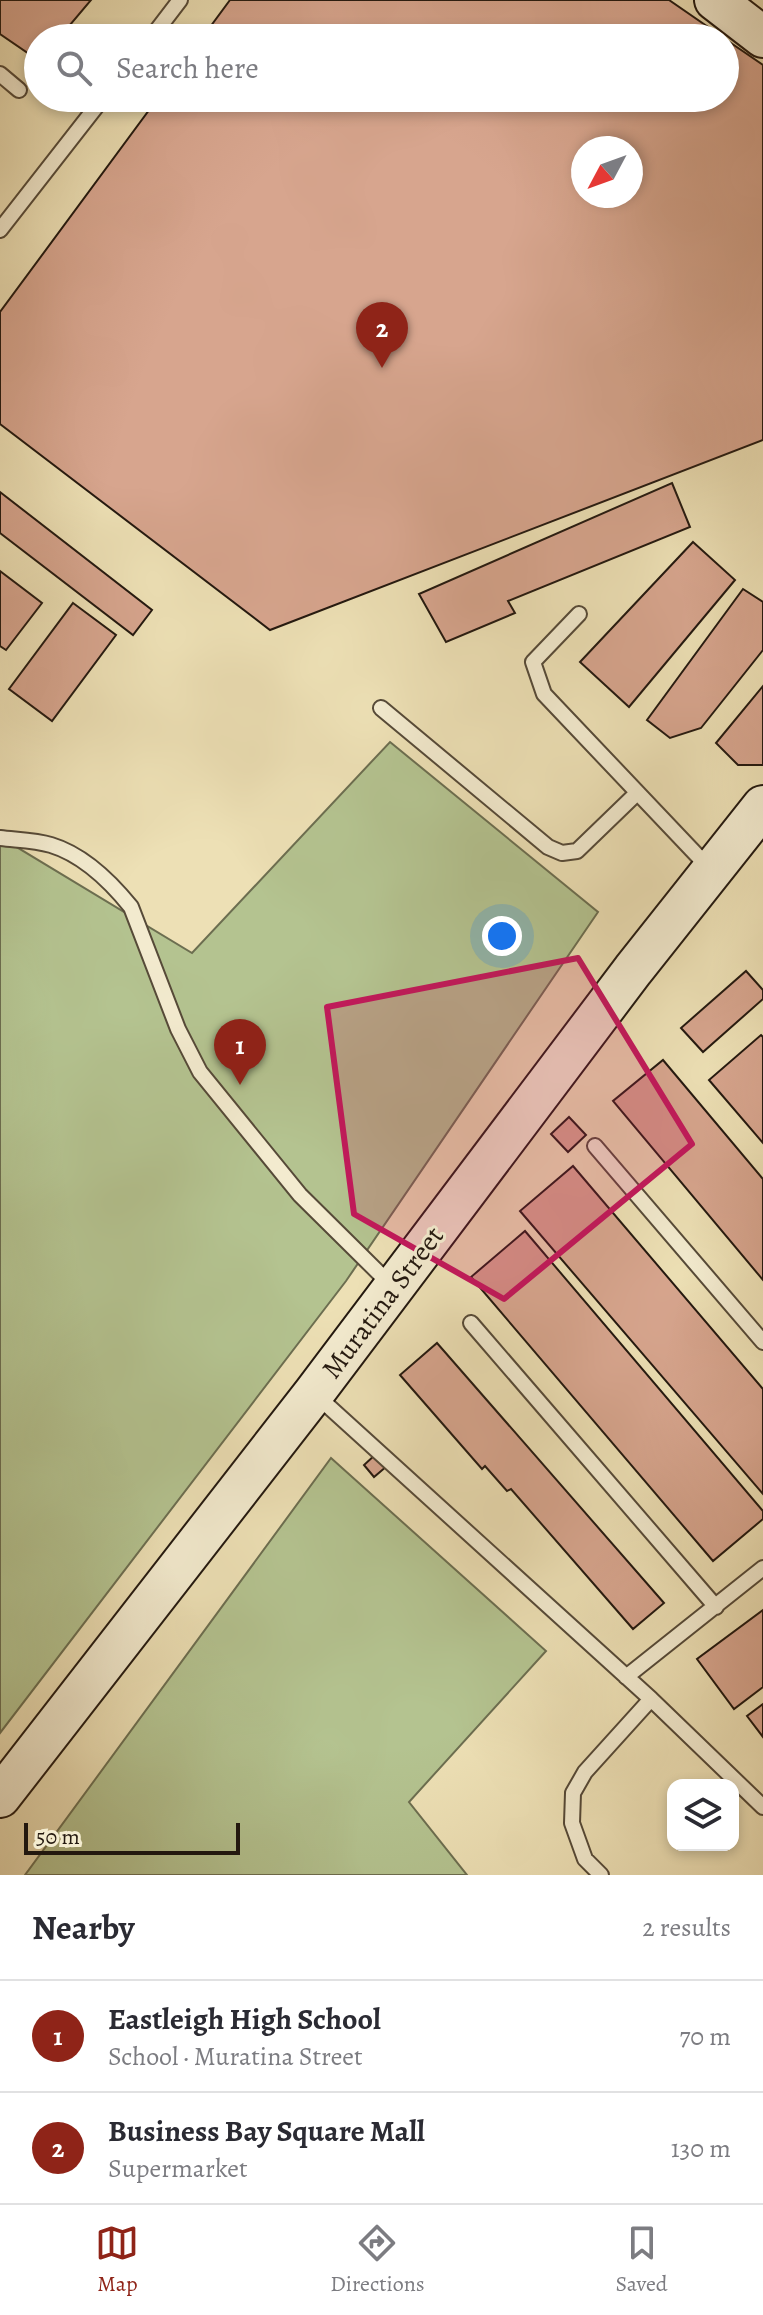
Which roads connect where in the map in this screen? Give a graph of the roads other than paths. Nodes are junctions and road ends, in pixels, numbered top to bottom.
1 (180, 0) edge
2 (715, 0) edge
3 (162, 24) edge
4 (763, 37) edge
5 (0, 74) edge
6 (19, 90) dead end
7 (92, 112) edge
8 (0, 230) edge
9 (579, 614) dead end
10 (381, 708) dead end
11 (637, 793) junction
12 (763, 806) edge
13 (0, 838) edge
14 (712, 870) junction
15 (595, 1146) dead end
16 (393, 1287) junction
17 (471, 1323) dead end
18 (763, 1342) edge
19 (314, 1393) junction
20 (763, 1568) edge
21 (716, 1607) junction
22 (626, 1677) junction
23 (651, 1699) junction
24 (0, 1797) edge
25 (763, 1807) edge
26 (601, 1875) edge

1 - 3 lane
2 - 4 main road
5 - 6 lane
7 - 8 lane
9 - 11 lane
10 - 11 lane
11 - 14 lane
12 - 14 main road, Muratina Street
13 - 16 lane
14 - 16 main road, Muratina Street
15 - 18 lane
16 - 19 main road, Muratina Street
17 - 21 lane
19 - 22 lane
19 - 24 main road, Muratina Street
20 - 21 lane
21 - 22 lane
22 - 23 lane
23 - 25 lane
23 - 26 lane

